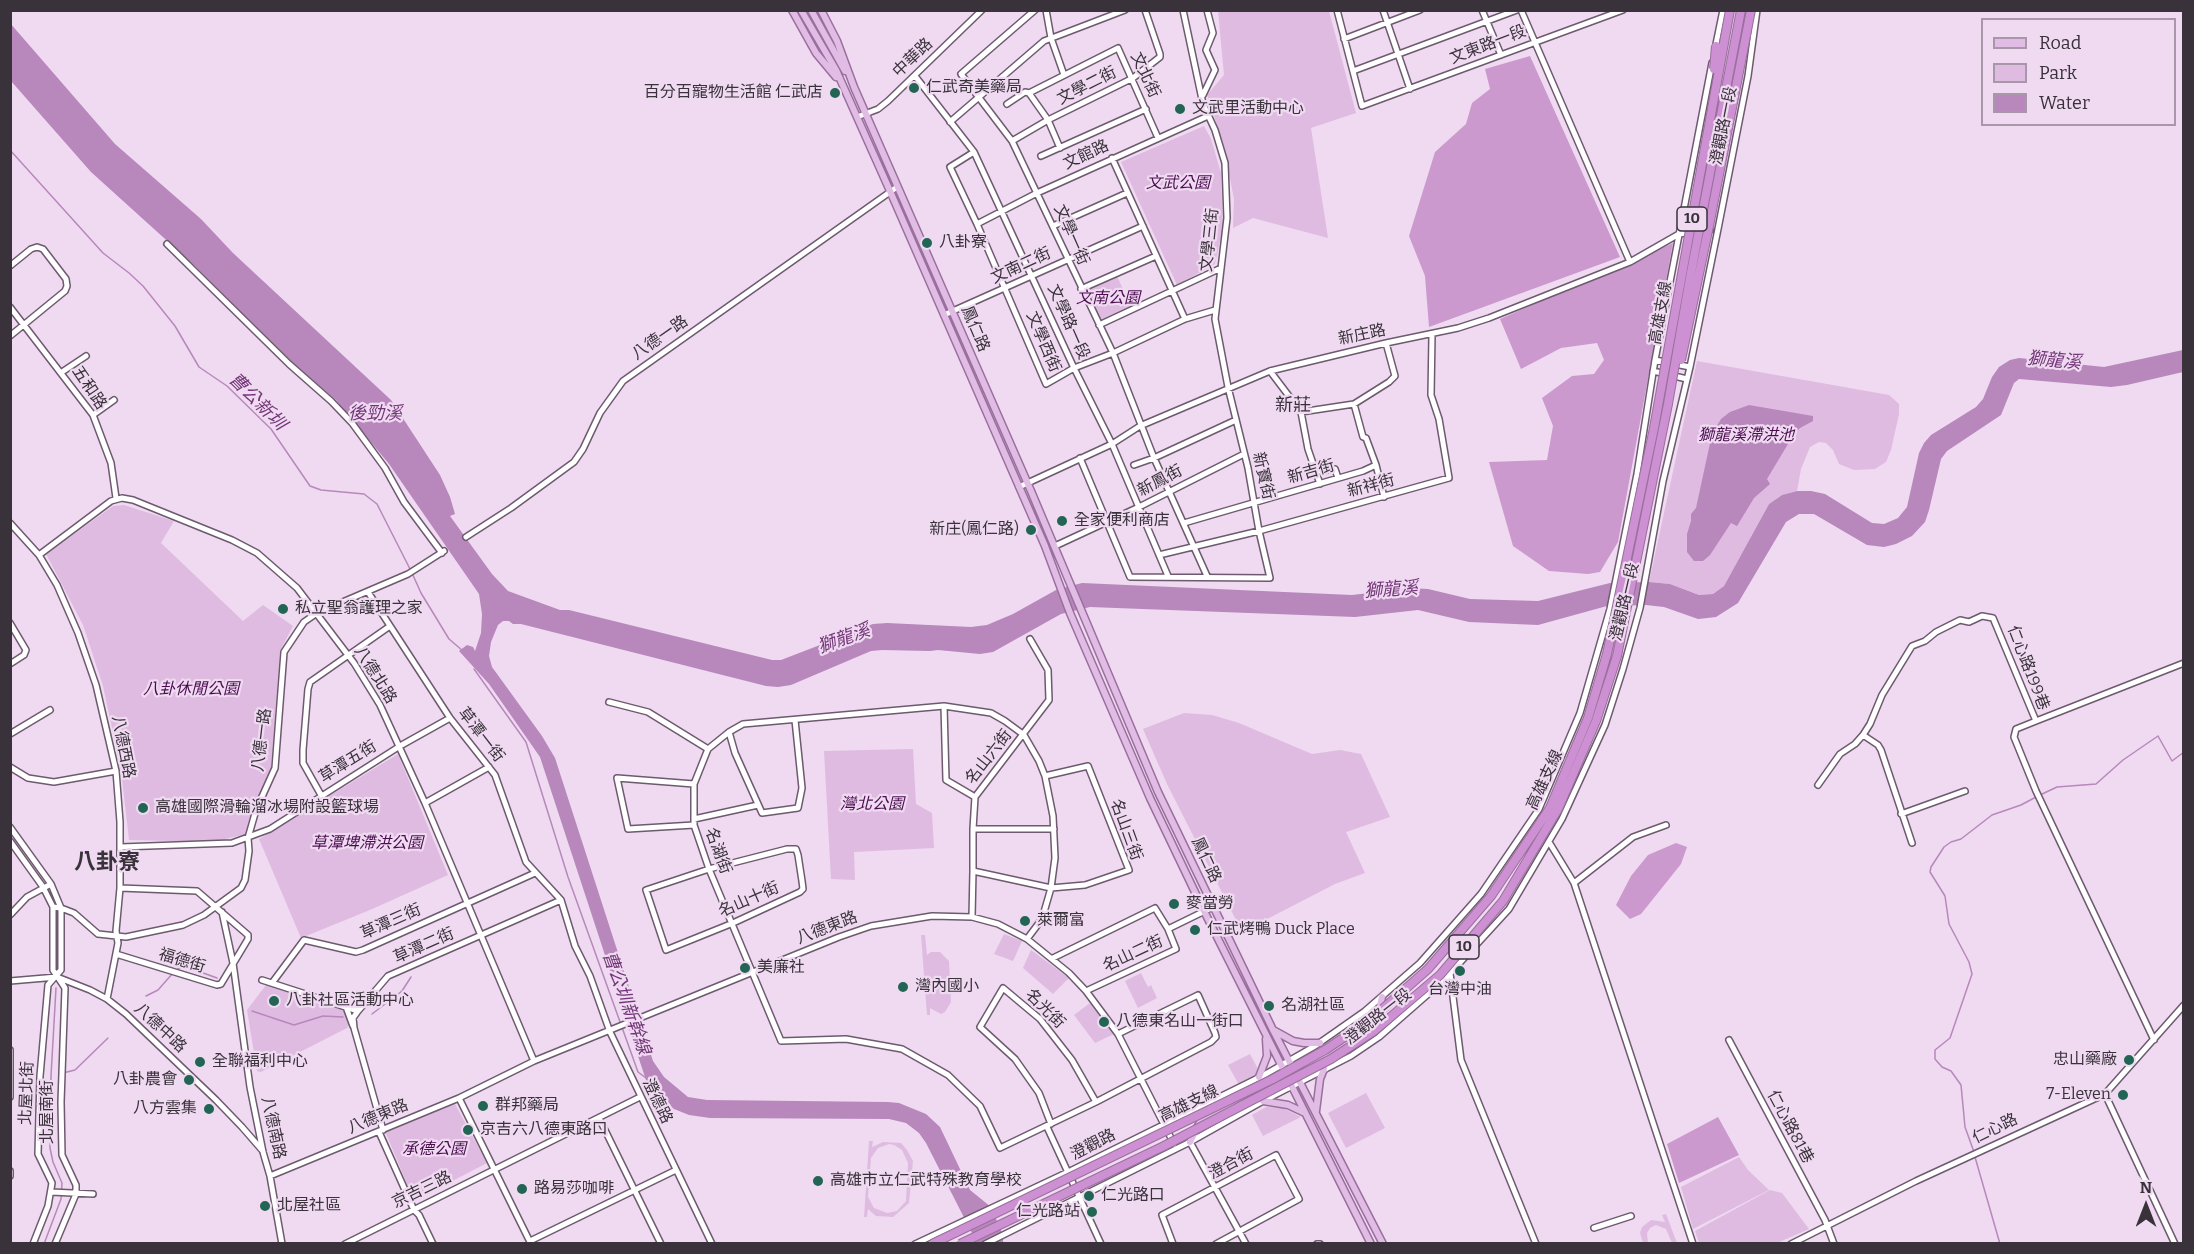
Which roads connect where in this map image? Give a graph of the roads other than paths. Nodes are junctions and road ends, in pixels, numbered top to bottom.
1 (792, 10) edge
2 (801, 10) edge
3 (811, 10) edge
4 (982, 10) edge
5 (1035, 10) edge
6 (1046, 10) edge
7 (1125, 10) edge
8 (1145, 10) edge
9 (1183, 10) edge
10 (1207, 10) edge
11 (1337, 10) edge
12 (1383, 10) edge
13 (1420, 10) edge
14 (1482, 10) edge
15 (1519, 10) edge
16 (1623, 10) edge
17 (1723, 10) edge
18 (1731, 10) edge
19 (1741, 10) edge
20 (1751, 10) edge
21 (1757, 10) edge
22 (1612, 12) edge
23 (823, 14) edge
24 (817, 21) junction
25 (1487, 22) junction
26 (1388, 23) junction
27 (809, 24) junction
28 (801, 27) junction
29 (1051, 38) junction
30 (1344, 39) junction
31 (1534, 42) junction
32 (1716, 46) junction
33 (1398, 55) junction
34 (1501, 55) junction
35 (1353, 71) junction
36 (1064, 75) junction
37 (915, 76) junction
38 (1133, 78) junction
39 (854, 87) junction
40 (1410, 88) junction
41 (845, 90) junction
42 (1029, 93) junction
43 (1203, 97) junction
44 (978, 98) junction
45 (1007, 104) dead end
46 (1146, 109) junction
47 (865, 114) junction
48 (1208, 116) junction
49 (857, 117) junction
50 (1048, 120) junction
51 (950, 122) junction
52 (1158, 138) junction
53 (1012, 141) junction
54 (1060, 148) junction
55 (974, 152) junction
56 (1041, 156) dead end
57 (1112, 158) junction
58 (897, 187) junction
59 (890, 191) junction
60 (1037, 193) junction
61 (1127, 193) junction
62 (1722, 209) junction
63 (1002, 211) junction
64 (977, 224) junction
65 (1053, 226) junction
66 (1143, 226) junction
67 (1718, 229) junction
68 (1678, 234) junction
69 (166, 244) dead end
70 (1156, 255) junction
71 (1067, 260) junction
72 (1630, 262) junction
73 (10, 266) edge
74 (1221, 268) junction
75 (1033, 276) junction
76 (1006, 289) junction
77 (1081, 289) junction
78 (1173, 291) junction
79 (10, 307) edge
80 (1215, 310) junction
81 (953, 311) junction
82 (944, 315) junction
83 (1185, 319) junction
84 (1215, 319) joint
85 (24, 325) junction
86 (1099, 325) junction
87 (1432, 335) junction
88 (10, 336) edge
89 (1386, 343) junction
90 (1113, 354) junction
91 (86, 356) dead end
92 (1655, 360) junction
93 (1074, 368) junction
94 (1690, 368) junction
95 (1270, 371) junction
96 (1653, 371) junction
97 (62, 372) junction
98 (1687, 379) junction
99 (1228, 387) junction
100 (114, 400) dead end
101 (1354, 404) junction
102 (1668, 404) junction
103 (1301, 412) junction
104 (93, 415) junction
105 (1236, 420) junction
106 (1140, 426) junction
107 (1654, 428) junction
108 (1112, 444) junction
109 (1244, 454) junction
110 (1154, 458) junction
111 (1080, 459) junction
112 (1134, 465) dead end
113 (1376, 465) junction
114 (1315, 470) junction
115 (1338, 478) junction
116 (1028, 483) junction
117 (1320, 483) junction
118 (1019, 487) junction
119 (1168, 491) junction
120 (1384, 497) junction
121 (116, 498) junction
122 (1256, 503) junction
123 (1139, 507) junction
124 (1108, 522) junction
125 (10, 523) edge
126 (1184, 523) junction
127 (1259, 531) junction
128 (466, 537) dead end
129 (1055, 546) junction
130 (1194, 546) junction
131 (39, 555) junction
132 (1159, 555) junction
133 (1168, 576) junction
134 (1208, 576) junction
135 (368, 592) junction
136 (317, 613) junction
137 (10, 623) edge
138 (390, 626) junction
139 (1030, 639) dead end
140 (347, 655) junction
141 (2184, 663) edge
142 (10, 664) edge
143 (609, 702) dead end
144 (945, 706) junction
145 (50, 710) dead end
146 (450, 718) junction
147 (795, 720) junction
148 (2036, 721) junction
149 (729, 732) junction
150 (10, 734) edge
151 (1024, 735) junction
152 (1863, 735) junction
153 (400, 746) junction
154 (708, 749) junction
155 (10, 767) edge
156 (489, 767) junction
157 (116, 771) junction
158 (1045, 776) junction
159 (694, 784) junction
160 (1818, 785) dead end
161 (1965, 791) dead end
162 (321, 795) junction
163 (975, 797) junction
164 (425, 803) junction
165 (758, 805) junction
166 (1901, 814) junction
167 (694, 822) junction
168 (1666, 825) dead end
169 (10, 826) edge
170 (973, 829) junction
171 (1054, 829) junction
172 (248, 838) junction
173 (10, 841) edge
174 (1549, 842) junction
175 (1912, 843) dead end
176 (121, 847) junction
177 (709, 869) junction
178 (973, 871) junction
179 (535, 873) junction
180 (1574, 883) junction
181 (51, 884) junction
182 (43, 887) junction
183 (120, 888) junction
184 (1051, 888) junction
185 (561, 900) junction
186 (466, 904) junction
187 (53, 907) junction
188 (216, 907) junction
189 (1213, 907) junction
190 (61, 908) junction
191 (222, 912) junction
192 (1204, 912) junction
193 (10, 915) edge
194 (972, 917) junction
195 (733, 923) junction
196 (1168, 929) junction
197 (480, 936) junction
198 (118, 937) junction
199 (1027, 939) junction
200 (116, 954) junction
201 (1053, 958) junction
202 (233, 963) junction
203 (752, 972) junction
204 (1450, 973) junction
205 (57, 977) junction
206 (262, 980) dead end
207 (10, 981) edge
208 (272, 983) junction
209 (1086, 991) junction
210 (1382, 996) junction
211 (107, 999) junction
212 (2184, 1005) edge
213 (346, 1007) junction
214 (358, 1011) junction
215 (354, 1028) junction
216 (1273, 1030) junction
217 (609, 1032) junction
218 (1265, 1032) junction
219 (1119, 1034) junction
220 (1729, 1040) dead end
221 (2154, 1040) junction
222 (1320, 1043) junction
223 (10, 1050) edge
224 (534, 1061) junction
225 (1291, 1061) junction
226 (1282, 1066) junction
227 (1324, 1069) junction
228 (1295, 1071) junction
229 (1259, 1077) junction
230 (1141, 1078) junction
231 (1289, 1082) junction
232 (1300, 1082) junction
233 (2105, 1094) junction
234 (10, 1097) edge
235 (640, 1097) junction
236 (459, 1098) junction
237 (1263, 1101) junction
238 (1096, 1102) junction
239 (1316, 1112) junction
240 (1305, 1113) junction
241 (599, 1118) junction
242 (1163, 1124) junction
243 (1049, 1125) junction
244 (381, 1131) junction
245 (1190, 1142) junction
246 (1177, 1149) junction
247 (263, 1152) junction
248 (493, 1170) junction
249 (676, 1170) junction
250 (10, 1171) edge
251 (1068, 1172) junction
252 (10, 1176) edge
253 (270, 1176) junction
254 (1215, 1188) junction
255 (635, 1191) junction
256 (54, 1193) junction
257 (73, 1194) junction
258 (93, 1194) dead end
259 (1079, 1197) junction
260 (414, 1210) junction
261 (1631, 1216) dead end
262 (1827, 1227) junction
263 (1594, 1228) dead end
264 (1239, 1232) junction
265 (530, 1242) edge
266 (711, 1242) edge
267 (33, 1244) edge
268 (55, 1244) edge
269 (282, 1244) edge
270 (345, 1244) edge
271 (433, 1244) edge
272 (661, 1244) edge
273 (704, 1244) edge
274 (915, 1244) edge
275 (932, 1244) edge
276 (960, 1244) edge
277 (985, 1244) edge
278 (1101, 1244) edge
279 (1173, 1244) edge
280 (1216, 1244) edge
281 (1246, 1244) edge
282 (1371, 1244) edge
283 (1383, 1244) edge
284 (1536, 1244) edge
285 (1693, 1244) edge
286 (1791, 1244) edge
287 (1834, 1244) edge
288 (2175, 1244) edge

1 - 28 main road, 鳳仁路
2 - 27 main road, 鳳仁路
3 - 24 main road, 鳳仁路
4 - 37 street, 中華路
5 - 44 street, 文學一街
6 - 29 street
7 - 29 street
8 - 38 street, 文學二街
9 - 43 street, 文學三街
10 - 43 street
11 - 30 street
12 - 26 street
13 - 26 street
14 - 25 street
15 - 25 street
15 - 31 street
16 - 22 street, 文東路一段
17 - 32 street, 澄觀路一段
18 - 107 highway, 高雄支線 / 10, bridge
19 - 102 highway, 高雄支線 / 10, bridge
20 - 102 highway, bridge
21 - 62 street, 澄觀路一段
22 - 31 street, 文東路一段
23 - 24 main road
23 - 39 main road, 鳳仁路
24 - 27 main road
24 - 39 main road, 鳳仁路
25 - 33 street
25 - 34 street
26 - 30 street
26 - 33 street
27 - 28 main road
27 - 41 main road, 鳳仁路
28 - 41 main road, 鳳仁路
29 - 36 street
29 - 44 street
30 - 35 street
31 - 34 street, 文東路一段
31 - 72 street
32 - 68 street, 澄觀路一段
32 - 107 highway, bridge
33 - 35 street
33 - 40 street
34 - 40 street, 文東路一段
35 - 40 street, 文東路一段
36 - 38 street, 文北街
36 - 42 street, 文北街
37 - 47 street, 中華路
37 - 51 street, 文學路一段
38 - 46 street, 文北街
38 - 50 street, 文學二街
39 - 47 main road, 鳳仁路
41 - 49 main road, 鳳仁路
42 - 45 street, 文北街
42 - 50 street
43 - 48 street, 文學三街
44 - 51 street
44 - 53 street, 文學一街
46 - 52 street
46 - 54 street, 文北街
47 - 49 street, 中華路
47 - 58 main road, 鳳仁路
48 - 52 street, 文館路
48 - 74 street, 文學三街
49 - 59 main road, 鳳仁路
50 - 53 street, 文學二街
50 - 54 street
51 - 55 street, 文學路一段
52 - 57 street, 文館路
53 - 60 street, 文學一街
54 - 56 street, 文北街
55 - 63 street, 文學路一段
55 - 64 street, 文學西街
57 - 60 street, 文館路
57 - 61 street
58 - 59 street, 八德一路
58 - 81 main road, 鳳仁路
59 - 82 main road, 鳳仁路
59 - 128 street, 八德一路
60 - 63 street, 文館路
60 - 65 street, 文學一街
61 - 65 street
61 - 66 street
62 - 67 street, 澄觀路一段
62 - 68 street
63 - 64 street, 文館路
63 - 75 street, 文學路一段
64 - 76 street, 文學西街
65 - 71 street, 文學一街
66 - 70 street
66 - 71 street, 文南二街
67 - 68 street, 新庄路
67 - 94 street, 澄觀路一段
68 - 72 street, 新庄路
68 - 92 street, 澄觀路一段
69 - 135 street, 八德一路
70 - 77 street
70 - 78 street
71 - 75 street, 文南二街
71 - 77 street, 文學一街
72 - 87 street, 新庄路
73 - 85 street
74 - 78 street
74 - 80 street, 文學三街
75 - 76 street, 文南二街
75 - 93 street, 文學路一段
76 - 81 street, 文南二街
76 - 93 street, 文學西街
77 - 86 street, 文學一街
78 - 83 street
78 - 86 street
79 - 85 street, 五和路
80 - 83 street, 文學西街
80 - 84 street, 文學三街
81 - 82 street, 文南二街
81 - 116 main road, 鳳仁路
82 - 118 main road, 鳳仁路
83 - 90 street, 文學西街
84 - 99 street, 新寶街
85 - 88 street
85 - 97 street, 五和路
86 - 90 street, 文學一街
87 - 89 street, 新庄路
87 - 120 street, 新祥街
89 - 95 street, 新庄路
89 - 101 street
90 - 93 street, 文學西街
90 - 106 street, 文學一街
91 - 97 street
92 - 94 street
92 - 96 street, 澄觀路一段
93 - 108 street, 文學路一段
94 - 98 street, 澄觀路一段
95 - 99 street, 新庄路
95 - 103 street
96 - 98 street
96 - 210 street, 澄觀路一段
97 - 104 street, 五和路
98 - 174 street, 澄觀路一段
99 - 105 street, 新寶街
99 - 106 street, 新庄路
100 - 104 street
101 - 103 street
101 - 113 street
102 - 276 highway, 高雄支線 / 10, bridge
103 - 114 street
104 - 121 street, 五和路
105 - 109 street, 新寶街
105 - 110 street
106 - 108 street, 新庄路
106 - 110 street, 文學一街
107 - 275 highway, 高雄支線 / 10, bridge
108 - 111 street, 新庄路
108 - 123 street, 文學路一段
109 - 119 street, 新鳳街
109 - 122 street, 新寶街
110 - 112 street
110 - 119 street, 文學一街
111 - 116 street, 新庄路
111 - 124 street
113 - 115 street, 新吉街
113 - 120 street
114 - 115 street
114 - 117 street
115 - 117 street, 新吉街
116 - 118 street, 新庄路
116 - 129 main road, 鳳仁路
117 - 122 street, 新吉街
118 - 192 main road, 鳳仁路
119 - 123 street, 新鳳街
119 - 126 street, 文學一街
120 - 127 street, 新祥街
121 - 131 street
121 - 136 street, 八德北路
122 - 126 street, 新吉街
122 - 127 street, 新寶街
123 - 124 street, 新鳳街
123 - 132 street, 文學路一段
124 - 129 street, 新鳳街
124 - 133 street
125 - 131 street, 八德西路
126 - 130 street, 文學一街
127 - 130 street, 新祥街
127 - 134 street, 新寶街
129 - 189 main road, 鳳仁路
130 - 132 street, 新祥街
130 - 134 street, 文學一街
131 - 157 street, 八德西路
132 - 133 street, 文學路一段
133 - 134 street
135 - 136 street, 八德一路
135 - 138 street, 草潭一街
136 - 140 street, 八德北路
136 - 172 street, 八德一路
137 - 142 street
138 - 140 street
138 - 146 street, 草潭一街
139 - 151 street, 名山六街
140 - 153 street, 八德北路
140 - 162 street
141 - 148 street
143 - 154 street
144 - 147 street, 名湖街
144 - 151 street, 名湖街
144 - 163 street, 名山六街
145 - 150 street
146 - 153 street, 草潭五街
146 - 156 street, 草潭一街
147 - 149 street, 名湖街
147 - 165 street
148 - 152 street, 仁心路199巷
148 - 221 street, 仁心路199巷
149 - 154 street, 名湖街
149 - 165 street
151 - 158 street, 名湖街
151 - 163 street, 名山六街
152 - 160 street, 仁心路199巷
152 - 166 street
153 - 162 street, 草潭五街
153 - 164 street, 八德北路
154 - 159 street, 名湖街
155 - 157 street
156 - 164 street
156 - 179 street, 草潭一街
157 - 176 street, 八德西路
158 - 171 street, 名湖街
158 - 184 street, 名山三街
159 - 167 street, 名湖街
159 - 167 street
161 - 166 street
162 - 172 street, 草潭五街
163 - 170 street
164 - 186 street, 八德北路
165 - 167 street
166 - 175 street
167 - 177 street, 名湖街
168 - 180 street
169 - 181 street
170 - 171 street
170 - 178 street
171 - 184 street, 名湖街
172 - 176 street, 草潭五街
172 - 188 street, 八德一路
173 - 182 street
174 - 180 street
174 - 204 street, 澄觀路一段
176 - 183 street, 八德西路
177 - 195 street, 名湖街
177 - 195 street, 名山十街
177 - 195 street, 名山十街
178 - 184 street
178 - 194 street
179 - 185 street, 草潭一街
179 - 186 street, 草潭三街
180 - 285 street
181 - 182 street
181 - 190 street
182 - 187 street
182 - 193 street
183 - 188 street, 福德街
183 - 198 street, 八德西路
184 - 199 street, 名湖街
185 - 197 street, 草潭二街
185 - 217 street, 澄德路
186 - 197 street, 八德北路
186 - 208 street, 草潭三街
187 - 190 street, 八德一路
187 - 205 street
188 - 191 street, 福德街
188 - 198 street, 八德一路
189 - 192 street
189 - 216 main road, 鳳仁路
190 - 198 street, 八德一路
190 - 205 street
191 - 202 street, 八德南路
191 - 202 street, 福德街
192 - 196 street
192 - 218 main road, 鳳仁路
194 - 199 street, 八德東路
194 - 203 street, 八德東路
195 - 203 street, 名湖街
196 - 201 street, 名山二街
196 - 209 street, 名山二街
197 - 214 street, 草潭二街
197 - 224 street, 八德北路
198 - 200 street, 八德西路
199 - 201 street, 八德東路
200 - 202 street, 福德街
200 - 211 street, 八德西路
201 - 209 street, 八德東路
202 - 247 street, 八德南路
203 - 217 street, 八德東路
203 - 243 street, 名湖街
204 - 227 street, 澄觀路一段
204 - 284 street
205 - 207 street, 八德中路
205 - 211 street, 八德中路
205 - 256 street, 北屋北街
205 - 257 street, 北屋南街
206 - 208 street
208 - 213 street
209 - 219 street, 八德東路
210 - 222 street, 澄觀路一段
210 - 228 main road
211 - 247 street, 八德中路
212 - 221 street, 仁心路
213 - 214 street
213 - 215 street
214 - 215 street, 草潭二街
215 - 244 street, 草潭二街
216 - 222 main road
216 - 225 main road, 鳳仁路
217 - 224 street, 八德東路
217 - 235 street, 澄德路
218 - 226 main road, 鳳仁路
218 - 229 main road
219 - 230 street, 八德東路
219 - 230 street, 名湖街
220 - 262 street, 仁心路81巷
221 - 233 street, 仁心路
222 - 225 street, 澄觀路一段
223 - 234 street
224 - 236 street, 八德東路
225 - 226 street, 澄觀路一段
225 - 228 main road, 鳳仁路
226 - 229 street, 澄觀路
226 - 231 main road, 鳳仁路
227 - 232 street, 澄觀路一段
227 - 239 main road
228 - 231 main road
228 - 232 main road, 鳳仁路
229 - 242 street, 澄觀路
230 - 238 street, 名湖街
230 - 242 street, 八德東路
231 - 232 street
231 - 237 street
231 - 240 main road, 鳳仁路
231 - 245 main road
232 - 239 main road, 鳳仁路
233 - 262 street, 仁心路
233 - 288 street
235 - 241 street, 京吉三路
235 - 249 street, 澄德路
236 - 244 street, 八德東路
236 - 248 street
237 - 240 main road
237 - 245 street
238 - 243 street, 名湖街
238 - 243 street, 名光街
239 - 283 main road, 鳳仁路
240 - 282 main road, 鳳仁路
241 - 248 street, 京吉三路
241 - 255 street
242 - 246 street, 八德東路
242 - 251 street, 澄觀路
243 - 251 street
244 - 253 street, 八德東路
244 - 260 street, 草潭二街
245 - 246 street
245 - 254 street
246 - 259 street
247 - 253 street, 八德南路
248 - 260 street, 京吉三路
248 - 265 street
249 - 255 street
249 - 266 street, 澄德路
250 - 252 street
251 - 259 street
251 - 274 street, 澄觀路
253 - 269 street, 八德南路
254 - 264 street
254 - 264 street, 澄合街
254 - 279 street, 澄合街
255 - 265 street
255 - 272 street
256 - 257 street
256 - 267 street
257 - 258 street
257 - 268 street
259 - 277 street
259 - 278 street
260 - 270 street, 京吉三路
260 - 271 street, 草潭二街
261 - 263 street
262 - 286 street, 仁心路
262 - 287 street, 仁心路81巷
264 - 280 street, 澄合街
264 - 281 street
266 - 273 street

